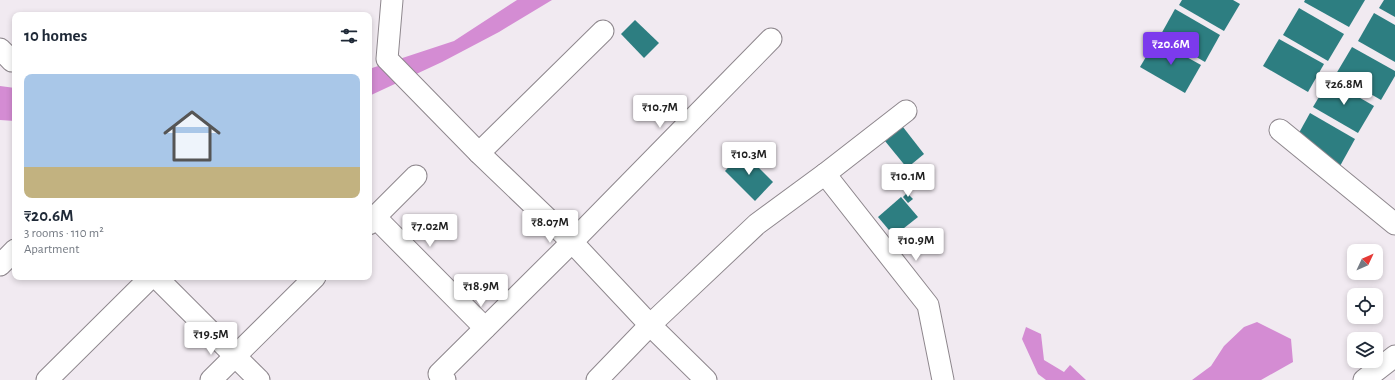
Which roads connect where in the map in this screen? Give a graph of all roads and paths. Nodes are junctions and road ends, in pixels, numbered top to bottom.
1 (392, 0) edge
2 (602, 31) dead end
3 (771, 39) dead end
4 (906, 111) dead end
5 (1280, 130) dead end
6 (479, 153) junction
7 (825, 174) junction
8 (416, 176) dead end
9 (372, 220) edge
10 (1395, 224) edge
11 (572, 242) junction
12 (12, 253) edge
13 (0, 265) edge
14 (147, 280) edge
15 (159, 280) edge
16 (312, 280) edge
17 (650, 325) junction
18 (485, 328) junction
19 (235, 356) junction
20 (1395, 356) edge
21 (47, 380) edge
22 (211, 380) edge
23 (259, 380) edge
24 (445, 380) edge
25 (597, 380) edge
26 (706, 380) edge
27 (943, 380) edge
28 (1364, 380) edge

1 - 6 street
2 - 6 street
3 - 11 street
4 - 7 street
5 - 10 street
6 - 11 street
7 - 17 street
7 - 27 street
8 - 9 street
9 - 18 street
11 - 17 street
11 - 18 street
12 - 13 street
14 - 21 street
15 - 19 street
16 - 19 street
17 - 25 street
17 - 26 street
18 - 24 street
19 - 22 street
19 - 23 street
20 - 28 street

